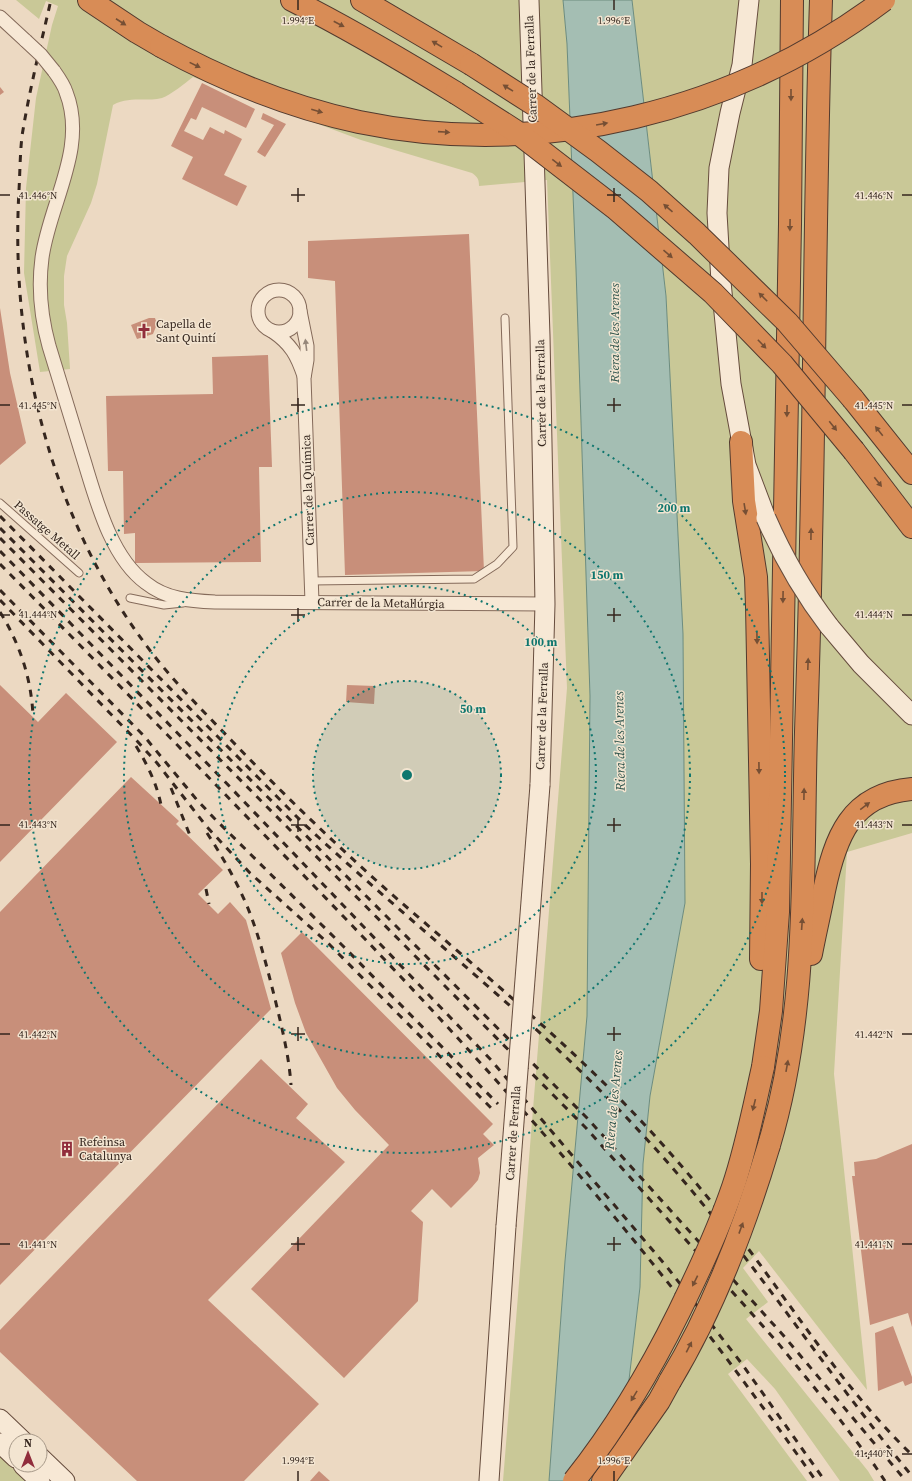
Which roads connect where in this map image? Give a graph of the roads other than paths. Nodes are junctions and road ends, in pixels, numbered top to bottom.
1 (89, 0) edge
2 (292, 0) edge
3 (362, 0) edge
4 (528, 0) edge
5 (749, 0) edge
6 (792, 0) edge
7 (821, 0) edge
8 (884, 0) edge
9 (0, 17) edge
10 (300, 311) junction
11 (505, 318) dead end
12 (272, 331) junction
13 (304, 378) junction
14 (741, 442) junction
15 (912, 473) edge
16 (0, 503) edge
17 (912, 527) edge
18 (79, 573) dead end
19 (312, 581) junction
20 (130, 598) dead end
21 (195, 601) junction
22 (312, 602) junction
23 (545, 604) junction
24 (912, 714) edge
25 (540, 785) joint
26 (912, 789) edge
27 (798, 1005) junction
28 (766, 1010) junction
29 (0, 1419) edge
30 (15, 1433) edge
31 (0, 1443) edge
32 (8, 1450) edge
33 (48, 1465) edge
34 (32, 1473) edge
35 (40, 1481) edge
36 (65, 1481) edge
37 (489, 1481) edge
38 (574, 1481) edge
39 (603, 1481) edge

1 -> 8 highway, bridge
2 -> 17 highway, bridge
15 -> 3 highway, bridge
4 - 23 street, Carrer de la Ferralla
5 - 14 street
6 -> 28 highway
27 -> 7 highway
9 - 21 street, Carrer de la Metal·lúrgia, bridge
10 - 12 street
10 - 12 street
13 -> 10 street, Carrer de la Química
11 - 19 lane
12 - 13 street, Carrer de la Química
13 - 19 street, Carrer de la Química
14 - 24 street, bridge
14 -> 28 highway
16 - 18 lane, Passatge Metall
19 - 22 street, Carrer de la Química
20 - 21 lane
21 - 22 street, Carrer de la Metal·lúrgia
22 - 23 street, Carrer de la Metal·lúrgia
23 - 25 street, Carrer de la Ferralla
25 - 37 street, Carrer de Ferralla, bridge
27 -> 26 highway
39 -> 27 highway, bridge
28 -> 38 highway, bridge
29 - 30 street
31 - 32 street
33 - 36 street
34 - 35 street

